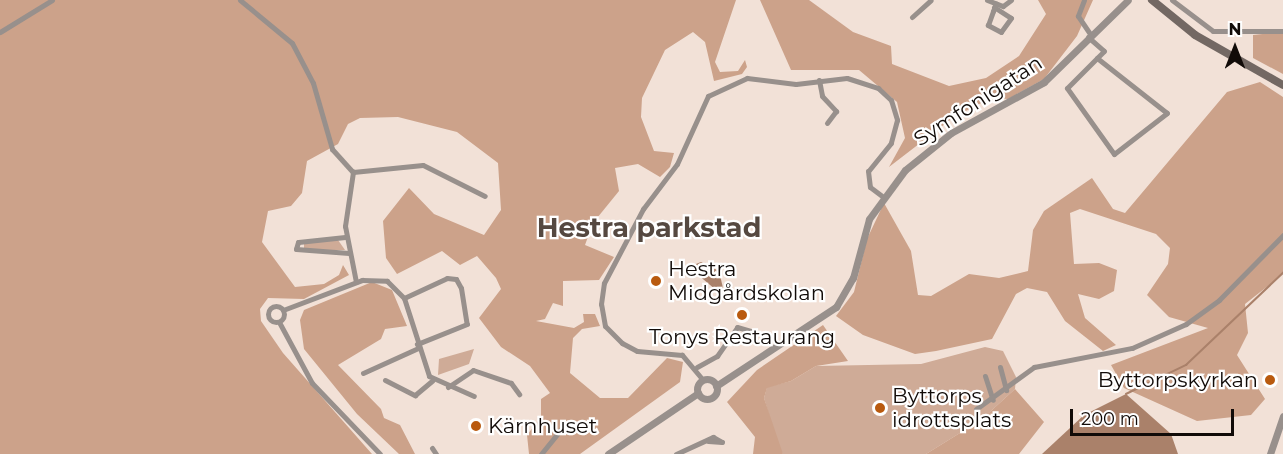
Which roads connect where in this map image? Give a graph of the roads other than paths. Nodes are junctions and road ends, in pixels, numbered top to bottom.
1 (52, 0) edge
2 (240, 0) edge
3 (931, 0) edge
4 (987, 0) edge
5 (1011, 0) edge
6 (1084, 0) edge
7 (1128, 0) edge
8 (1152, 0) edge
9 (1172, 0) edge
10 (995, 6) junction
11 (912, 17) dead end
12 (1283, 31) edge
13 (0, 33) edge
14 (1089, 35) junction
15 (1097, 58) junction
16 (819, 80) junction
17 (1283, 85) edge
18 (827, 123) dead end
19 (353, 172) junction
20 (485, 196) dead end
21 (882, 196) junction
22 (1283, 235) edge
23 (345, 237) junction
24 (349, 253) junction
25 (356, 282) junction
26 (404, 298) junction
27 (283, 310) junction
28 (279, 322) junction
29 (751, 331) dead end
30 (418, 346) junction
31 (697, 367) junction
32 (1000, 367) dead end
33 (363, 373) dead end
34 (985, 376) dead end
35 (385, 380) dead end
36 (433, 380) junction
37 (703, 380) junction
38 (716, 386) junction
39 (448, 387) junction
40 (1006, 390) junction
41 (698, 393) junction
42 (519, 394) dead end
43 (474, 396) dead end
44 (993, 400) junction
45 (976, 409) dead end
46 (1283, 416) edge
47 (562, 428) dead end
48 (708, 441) dead end
49 (432, 448) dead end
50 (380, 454) edge
51 (436, 454) edge
52 (541, 454) edge
53 (608, 454) edge
54 (676, 454) edge
55 (1270, 454) edge

1 - 13 street
2 - 19 street
3 - 11 street
4 - 10 street
5 - 10 street
6 - 14 street
7 - 14 street, Symfonigatan
8 - 17 main road
9 - 12 street
10 - 10 street
14 - 15 street
14 - 21 street, Symfonigatan
15 - 15 street
16 - 18 street
16 - 21 street
16 - 31 street
19 - 20 street
19 - 23 street
21 - 38 street, Symfonigatan
22 - 40 street
23 - 24 street
23 - 24 street
24 - 25 street
25 - 26 street
25 - 27 street
26 - 30 street
26 - 30 street
27 - 28 street
27 - 28 street
28 - 50 street
29 - 31 street
30 - 33 street
30 - 36 street
31 - 37 street
32 - 40 street
34 - 44 street
35 - 36 street
36 - 39 street
37 - 38 street
37 - 41 street
38 - 41 street, Symfonigatan
39 - 42 street
39 - 43 street
40 - 44 street
41 - 53 street
44 - 45 street
46 - 55 street
47 - 52 street
48 - 54 street
49 - 51 street

